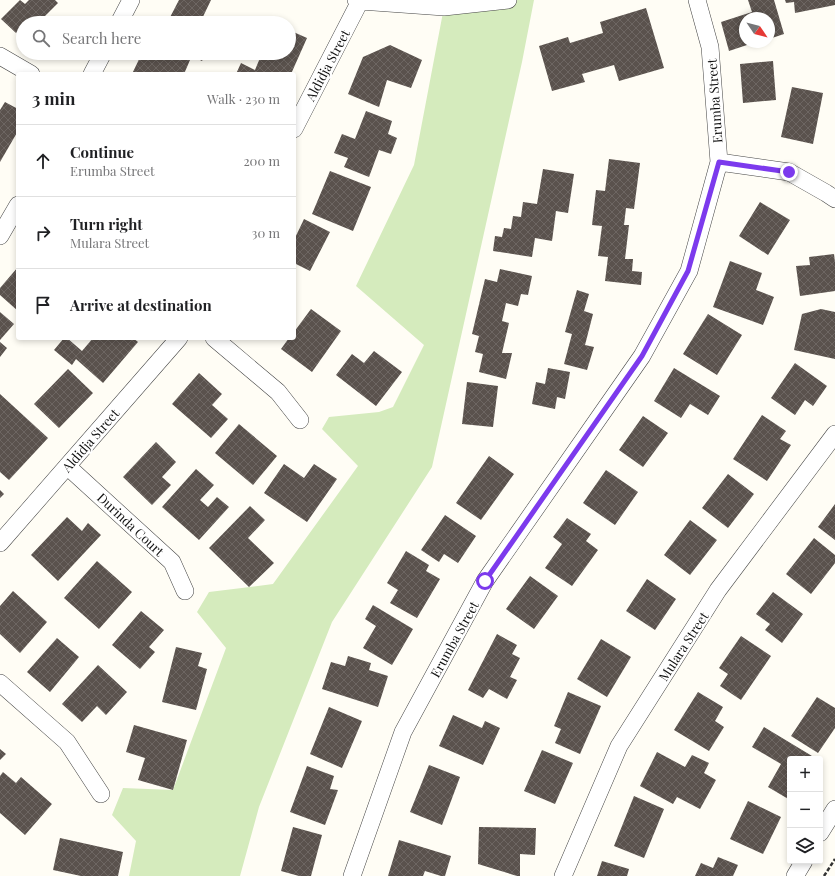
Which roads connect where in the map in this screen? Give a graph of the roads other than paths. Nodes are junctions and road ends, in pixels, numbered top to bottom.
1 (131, 0) edge
2 (508, 0) edge
3 (697, 0) edge
4 (358, 1) edge
5 (123, 16) edge
6 (0, 56) edge
7 (99, 60) edge
8 (27, 72) edge
9 (93, 72) edge
10 (296, 125) edge
11 (719, 162) junction
12 (835, 199) edge
13 (16, 208) edge
14 (0, 236) edge
15 (177, 340) edge
16 (216, 340) edge
17 (300, 420) dead end
18 (835, 434) edge
19 (68, 466) junction
20 (0, 543) edge
21 (185, 591) dead end
22 (0, 683) edge
23 (101, 794) dead end
24 (835, 809) edge
25 (823, 828) edge
26 (802, 864) edge
27 (352, 876) edge
28 (562, 876) edge
29 (796, 876) edge

1 - 5 street
2 - 4 street
3 - 11 street, Erumba Street
4 - 10 street, Aldidja Street
6 - 8 street
7 - 9 street
11 - 12 street
11 - 27 street, Erumba Street
13 - 14 street
15 - 19 street, Aldidja Street
16 - 17 street
18 - 28 street, Mulara Street
19 - 20 street, Aldidja Street
19 - 21 street, Durinda Court
22 - 23 street
24 - 25 street
26 - 29 street

